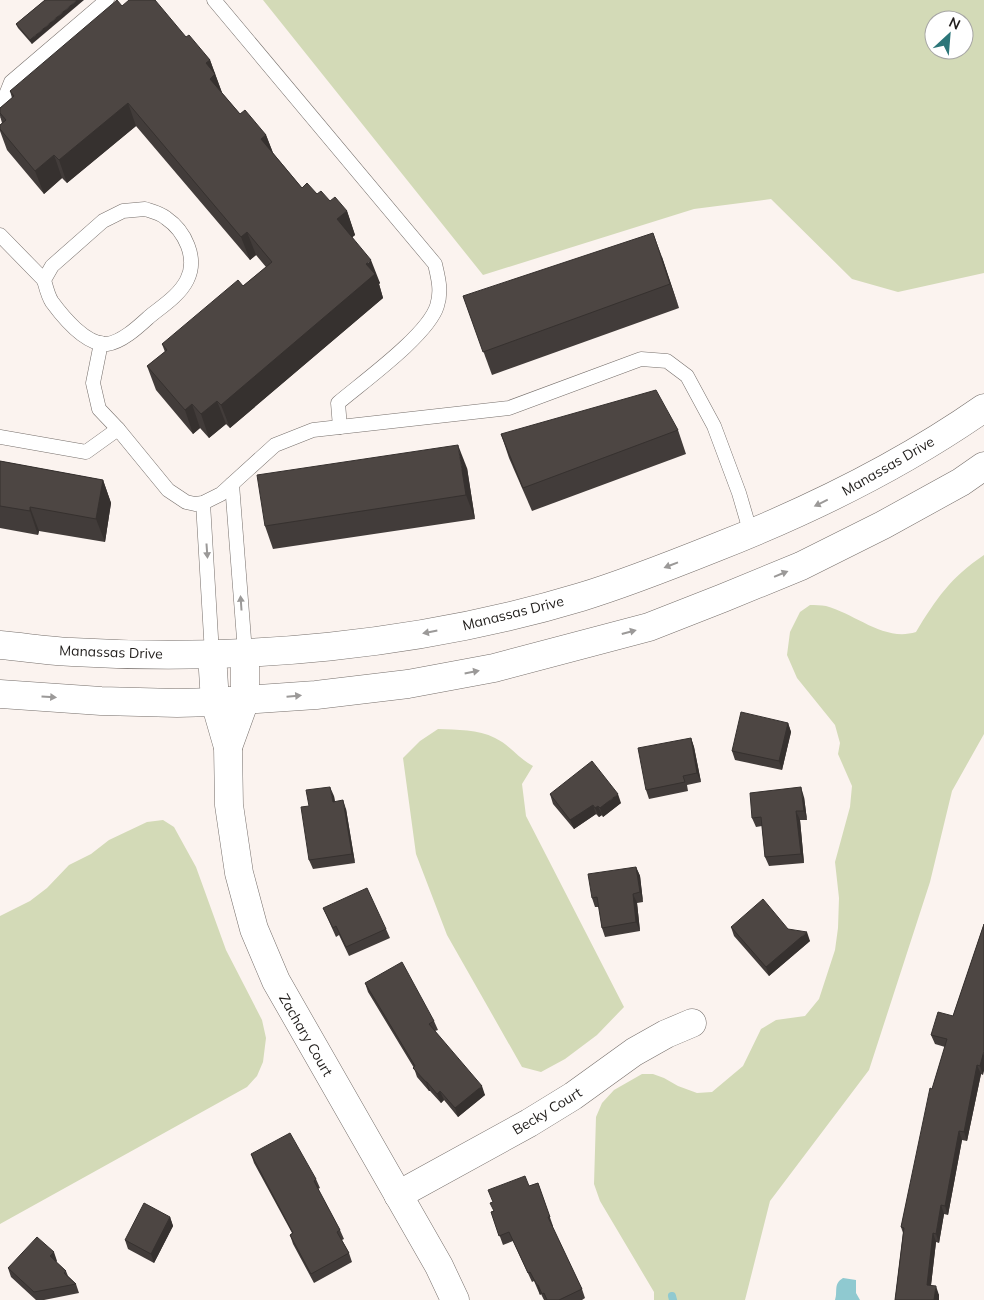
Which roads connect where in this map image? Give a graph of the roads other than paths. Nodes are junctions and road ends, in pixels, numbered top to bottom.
1 (107, 0) edge
2 (214, 0) edge
3 (0, 110) edge
4 (0, 235) edge
5 (44, 280) junction
6 (101, 342) junction
7 (984, 408) edge
8 (340, 428) junction
9 (118, 429) junction
10 (0, 437) edge
11 (984, 466) edge
12 (232, 484) junction
13 (203, 503) junction
14 (751, 534) junction
15 (0, 645) edge
16 (244, 652) junction
17 (212, 654) junction
18 (0, 694) edge
19 (245, 700) junction
20 (215, 702) junction
21 (228, 747) junction
22 (692, 1023) dead end
23 (398, 1195) junction
24 (455, 1300) edge

1 - 3 lane
2 - 8 lane
4 - 5 lane
5 - 6 lane
5 - 6 lane
6 - 9 lane
7 -> 14 street, Manassas Drive
8 - 12 lane
8 - 14 lane
9 - 10 lane
9 - 13 lane
19 -> 11 street
12 - 13 lane
16 -> 12 lane
13 -> 17 lane
14 -> 16 street, Manassas Drive
15 - 17 street, Manassas Drive
16 - 17 street, Manassas Drive
16 - 19 street, Zachary Court
17 - 20 street, Zachary Court
18 -> 20 street
19 - 20 street
19 - 21 street, Zachary Court
20 - 21 street, Zachary Court
21 - 23 street, Zachary Court
22 - 23 street, Becky Court
23 - 24 street, Zachary Court

